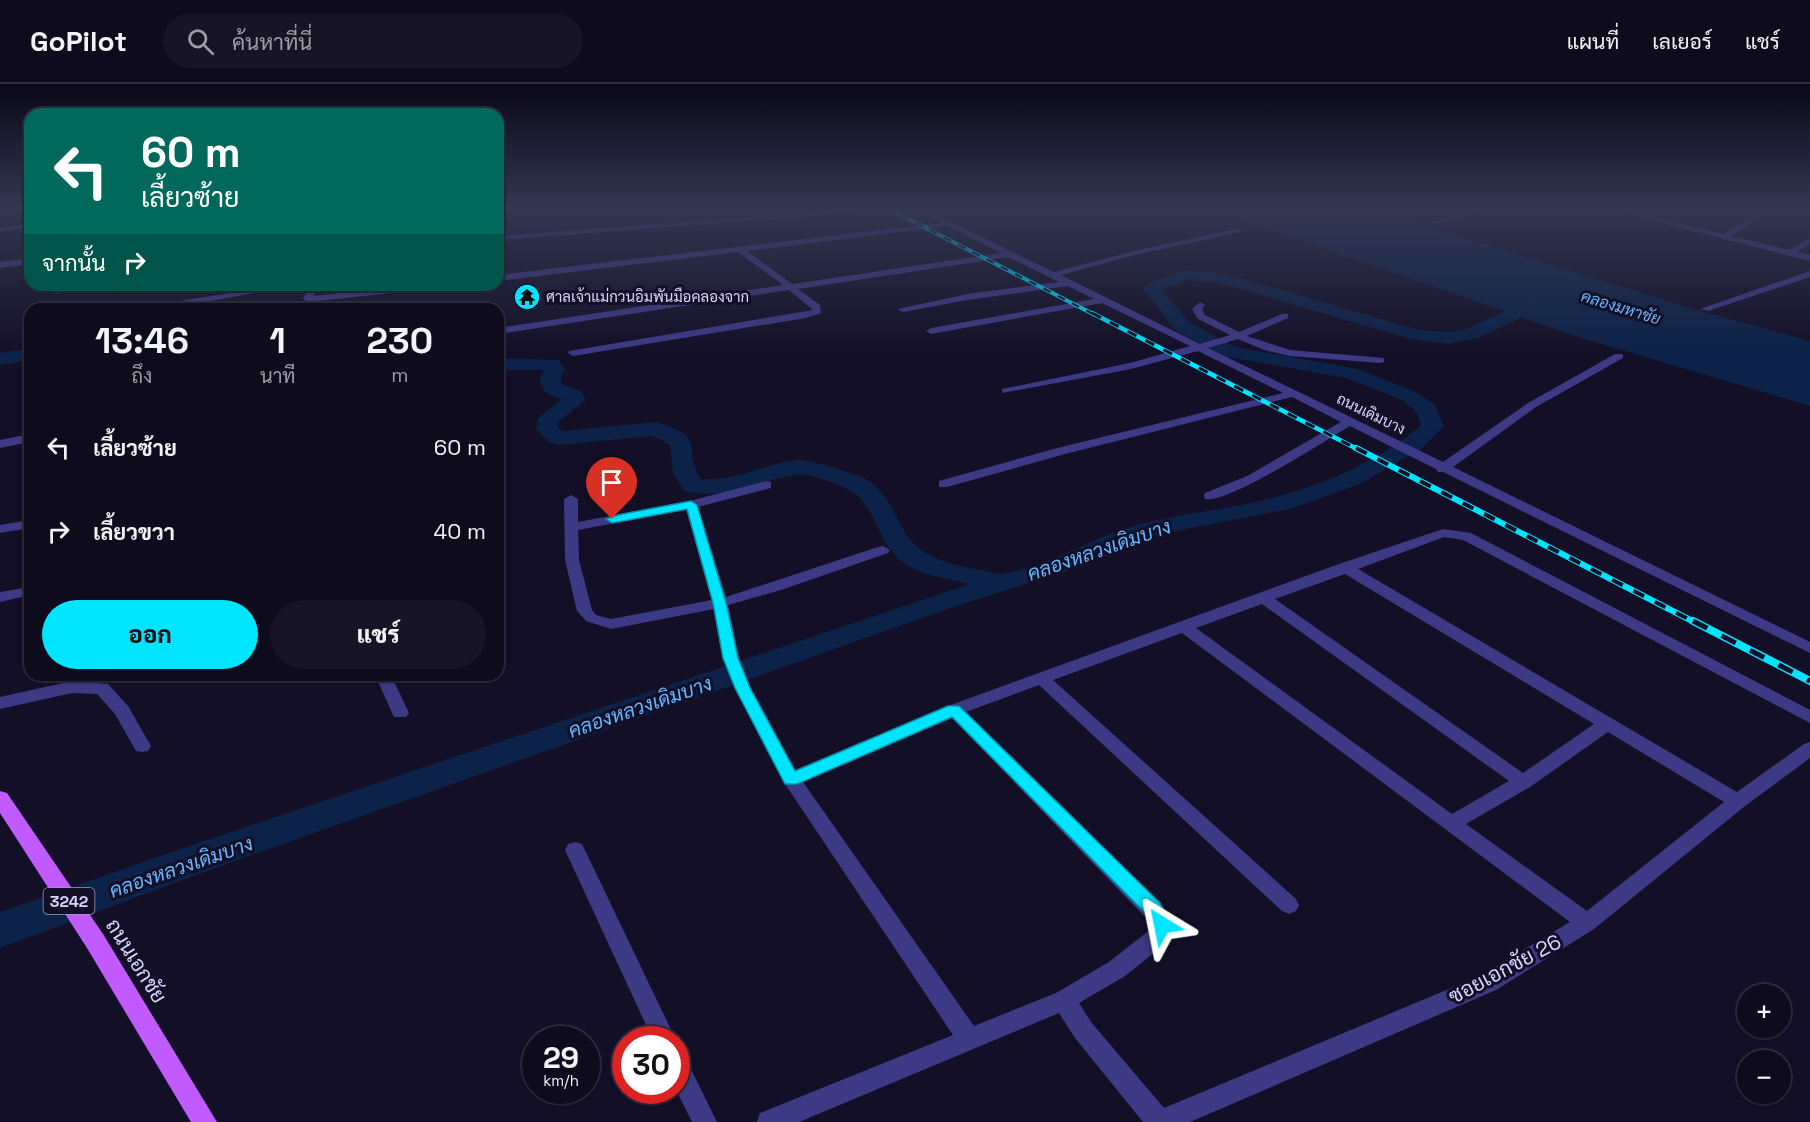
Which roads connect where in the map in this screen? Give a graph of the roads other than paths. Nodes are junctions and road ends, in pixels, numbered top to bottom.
1 (678, 256) edge
2 (750, 256) edge
3 (994, 256) edge
4 (1015, 256) edge
5 (1121, 256) edge
6 (24, 262) edge
7 (0, 266) edge
8 (1810, 274) edge
9 (1052, 275) junction
10 (504, 277) edge
11 (1068, 283) junction
12 (790, 288) junction
13 (258, 291) edge
14 (311, 291) edge
15 (383, 291) edge
16 (1103, 300) junction
17 (186, 303) edge
18 (1200, 305) dead end
19 (903, 309) dead end
20 (1705, 309) dead end
21 (1285, 316) dead end
22 (504, 330) edge
23 (931, 331) dead end
24 (1239, 336) junction
25 (1201, 349) junction
26 (573, 353) dead end
27 (1619, 356) dead end
28 (1380, 360) dead end
29 (1006, 392) dead end
30 (1292, 394) junction
31 (1351, 421) junction
32 (24, 439) edge
33 (0, 444) edge
34 (1441, 468) junction
35 (944, 484) dead end
36 (766, 485) dead end
37 (1210, 496) dead end
38 (571, 499) dead end
39 (691, 505) junction
40 (24, 525) edge
41 (573, 527) junction
42 (0, 529) edge
43 (883, 550) dead end
44 (1344, 567) junction
45 (24, 592) edge
46 (0, 597) edge
47 (1262, 597) junction
48 (720, 603) junction
49 (1184, 627) junction
50 (1810, 648) edge
51 (1042, 679) junction
52 (386, 681) edge
53 (0, 703) edge
54 (954, 710) junction
55 (400, 713) dead end
56 (1810, 717) edge
57 (1608, 723) junction
58 (142, 746) dead end
59 (1810, 749) edge
60 (791, 779) junction
61 (1523, 782) junction
62 (0, 798) edge
63 (1738, 801) junction
64 (1452, 823) junction
65 (575, 850) dead end
66 (1289, 905) dead end
67 (1587, 923) junction
68 (1064, 1000) junction
69 (659, 1026) edge
70 (969, 1039) junction
71 (690, 1091) edge
72 (205, 1122) edge
73 (705, 1122) edge
74 (769, 1122) edge
75 (1160, 1122) edge

1 - 10 street
2 - 12 street
3 - 12 street
4 - 9 street, ถนนเดิมบาง
5 - 9 street
6 - 7 street
8 - 20 street
9 - 11 street, ถนนเดิมบาง
11 - 16 street, ถนนเดิมบาง
11 - 19 street
12 - 22 street
12 - 26 street
13 - 17 street
14 - 15 street
16 - 23 street
16 - 25 street, ถนนเดิมบาง
18 - 24 street
21 - 24 street
24 - 25 street
24 - 28 street
25 - 29 street
25 - 30 street, ถนนเดิมบาง
27 - 34 street
30 - 31 street, ถนนเดิมบาง
30 - 35 street
31 - 34 street, ถนนเดิมบาง
31 - 37 street
32 - 33 street
34 - 50 street, ถนนเดิมบาง
36 - 39 street
38 - 41 street
39 - 41 street
39 - 48 street
40 - 42 street
41 - 48 street
43 - 48 street
44 - 47 street
44 - 56 street
44 - 57 street
45 - 46 street
47 - 49 street
47 - 61 street
48 - 60 street
49 - 51 street
49 - 64 street
51 - 54 street
51 - 66 street
52 - 55 street
53 - 58 street
54 - 60 street
54 - 68 street
57 - 61 street
57 - 63 street
59 - 63 street, ซอยเอกชัย 26
60 - 70 street
61 - 64 street
62 - 72 main road, ถนนเอกชัย / 3242
63 - 67 street, ซอยเอกชัย 26
64 - 67 street
65 - 69 street
67 - 75 street, ซอยเอกชัย 26
68 - 70 street
68 - 75 street
70 - 74 street
71 - 73 street

